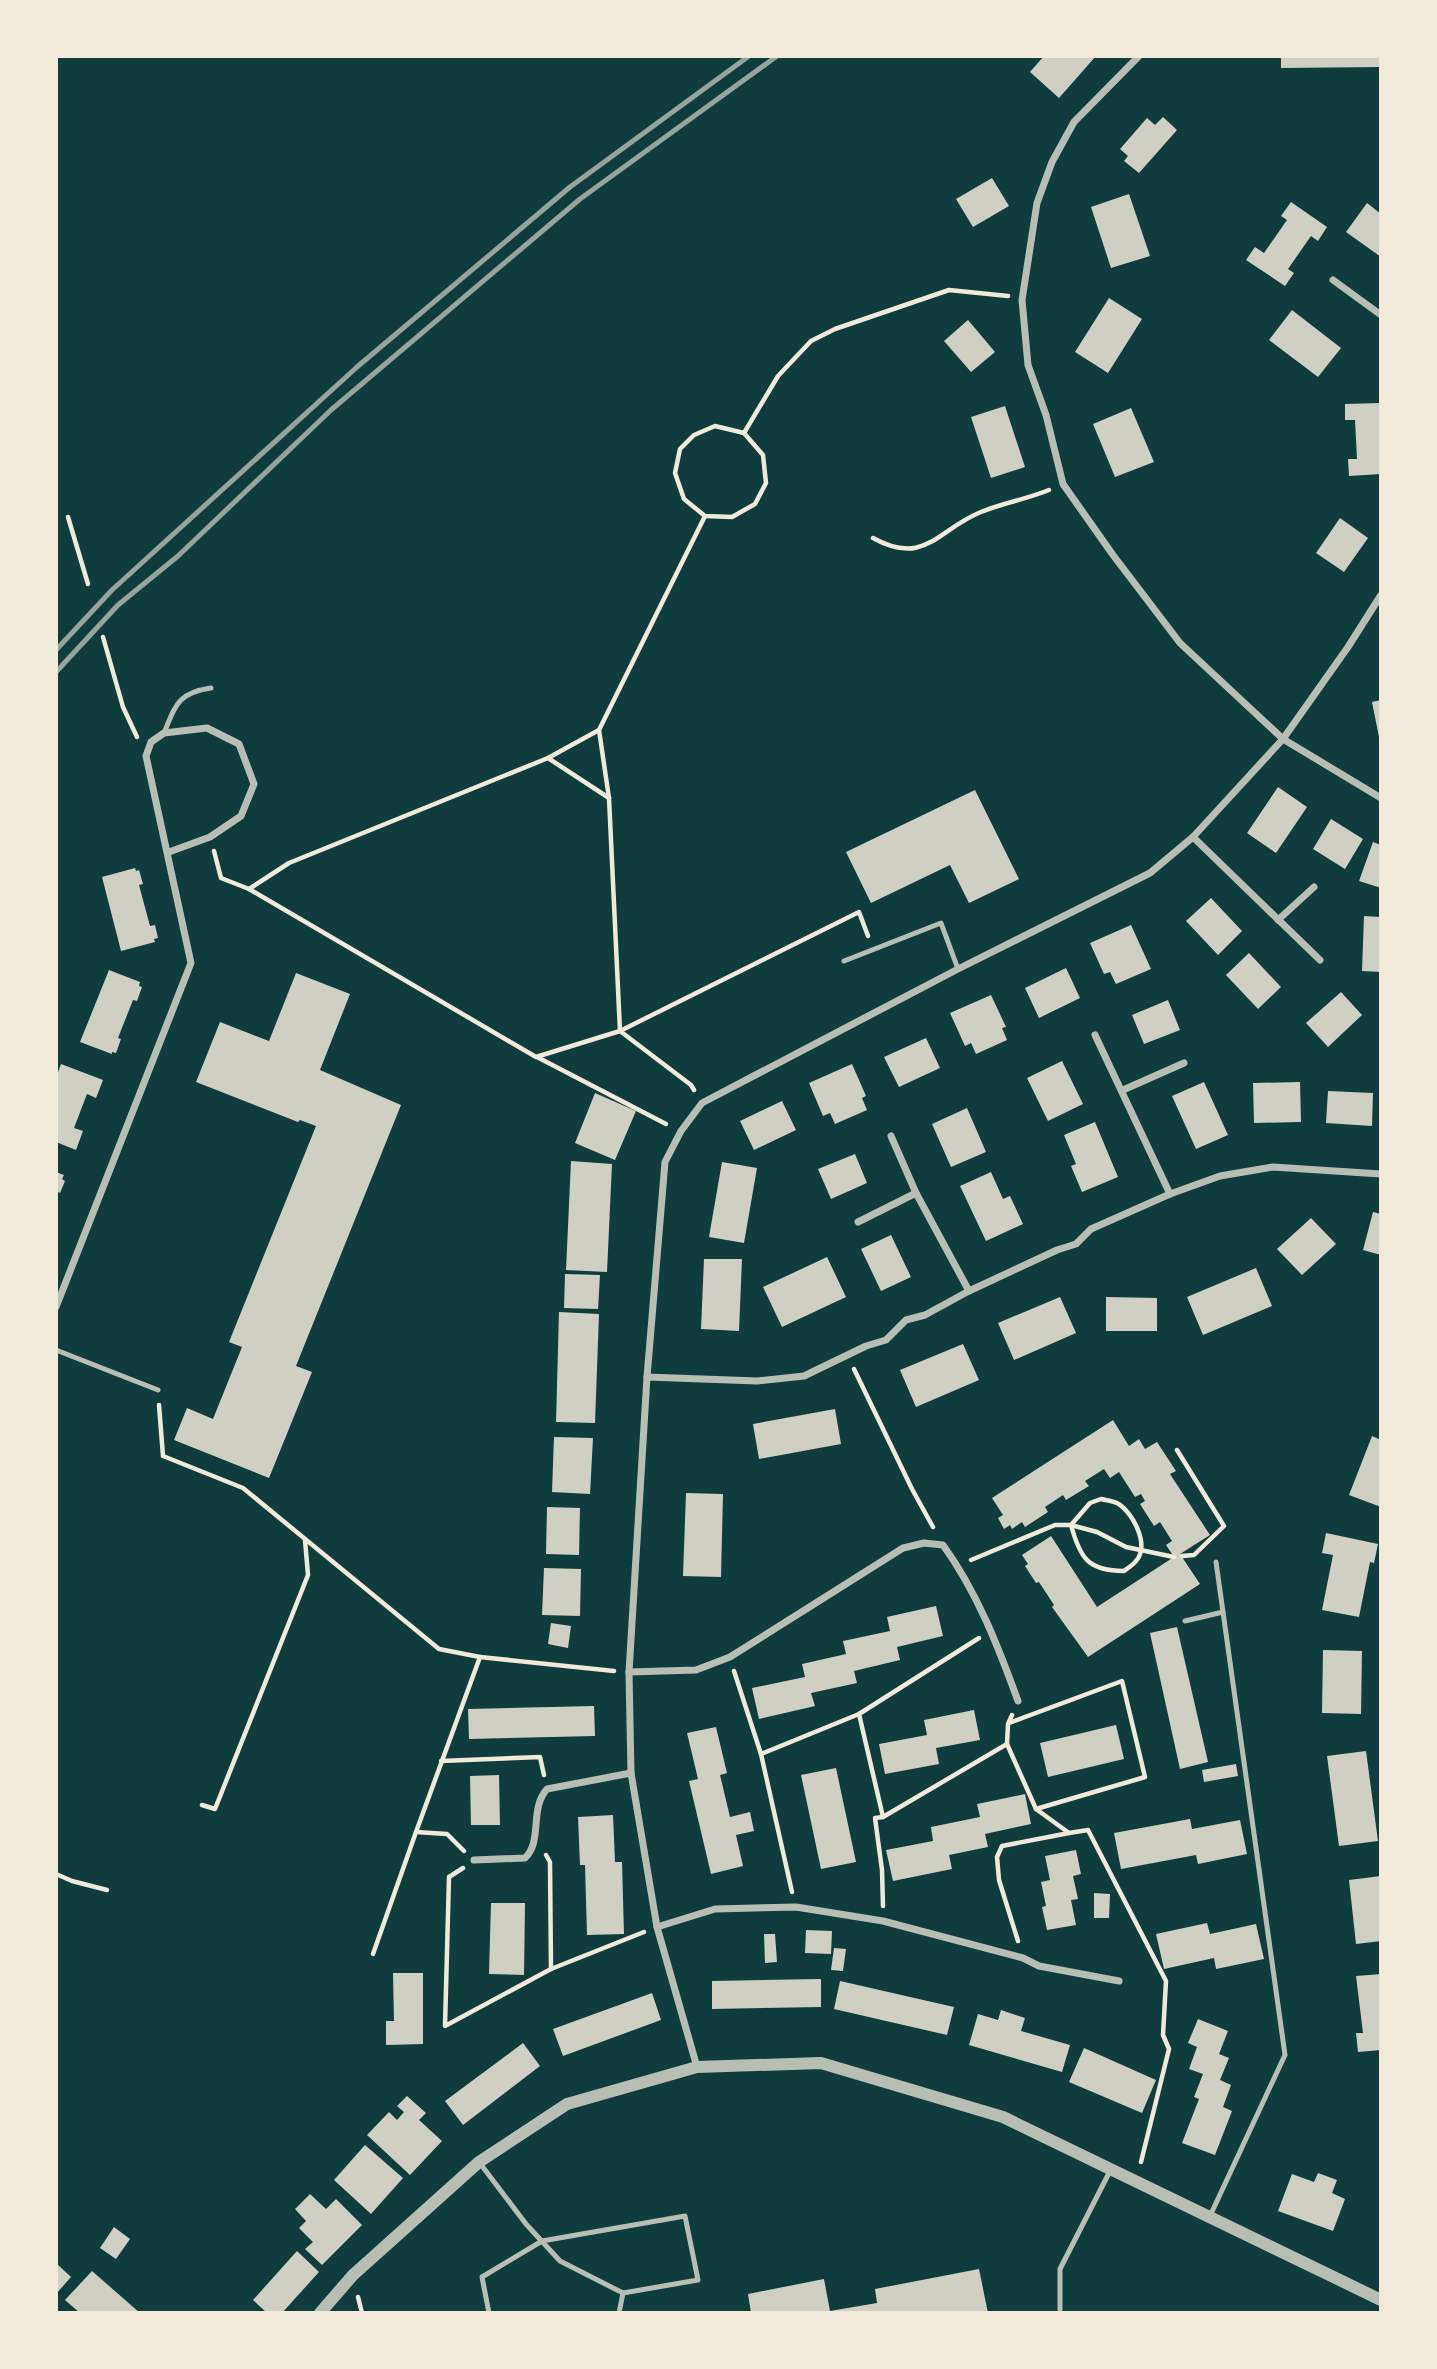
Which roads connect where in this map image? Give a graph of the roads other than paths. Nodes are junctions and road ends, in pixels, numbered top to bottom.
1 (1139, 56) edge
2 (1333, 280) dead end
3 (1381, 315) edge
4 (1381, 595) edge
5 (211, 688) dead end
6 (164, 733) junction
7 (1283, 739) junction
8 (1381, 798) edge
9 (1193, 837) junction
10 (169, 852) junction
11 (1314, 887) dead end
12 (1278, 920) junction
13 (1320, 960) dead end
14 (844, 961) dead end
15 (958, 969) junction
16 (1095, 1035) dead end
17 (1184, 1063) dead end
18 (1123, 1090) junction
19 (891, 1136) dead end
20 (1381, 1174) edge
21 (916, 1193) junction
22 (1170, 1194) junction
23 (858, 1222) dead end
24 (969, 1291) junction
25 (56, 1307) edge
26 (56, 1350) edge
27 (647, 1377) junction
28 (158, 1390) road end
29 (1216, 1562) dead end
30 (1223, 1612) junction
31 (1185, 1620) dead end
32 (629, 1672) junction
33 (1018, 1701) dead end
34 (631, 1773) junction
35 (474, 1860) road end
36 (657, 1927) junction
37 (1119, 1981) dead end
38 (697, 2067) junction
39 (479, 2162) junction
40 (1111, 2168) junction
41 (1210, 2216) junction
42 (542, 2241) junction
43 (623, 2293) junction
44 (1381, 2300) edge
45 (320, 2313) edge
46 (489, 2313) edge
47 (619, 2313) edge
48 (1060, 2313) edge

1 - 7 street
2 - 3 street
4 - 7 street
5 - 6 lane
6 - 10 street
6 - 10 street
7 - 8 street
7 - 9 street
9 - 12 street
9 - 15 street
10 - 25 street
11 - 12 street
12 - 13 street
14 - 15 lane
15 - 27 street
16 - 18 street
17 - 18 street
18 - 22 street
19 - 21 street
20 - 22 street
21 - 23 street
21 - 24 street
22 - 24 street
24 - 27 street
26 - 28 lane
27 - 32 street
29 - 30 lane
30 - 31 lane
30 - 41 lane
32 - 33 street
32 - 34 street
34 - 35 street
34 - 36 street
36 - 37 street
36 - 38 street
38 - 39 street
38 - 40 street
39 - 42 lane
39 - 45 street
40 - 41 street
40 - 48 lane
41 - 44 street
42 - 43 lane
42 - 43 lane
42 - 46 lane
43 - 47 lane

